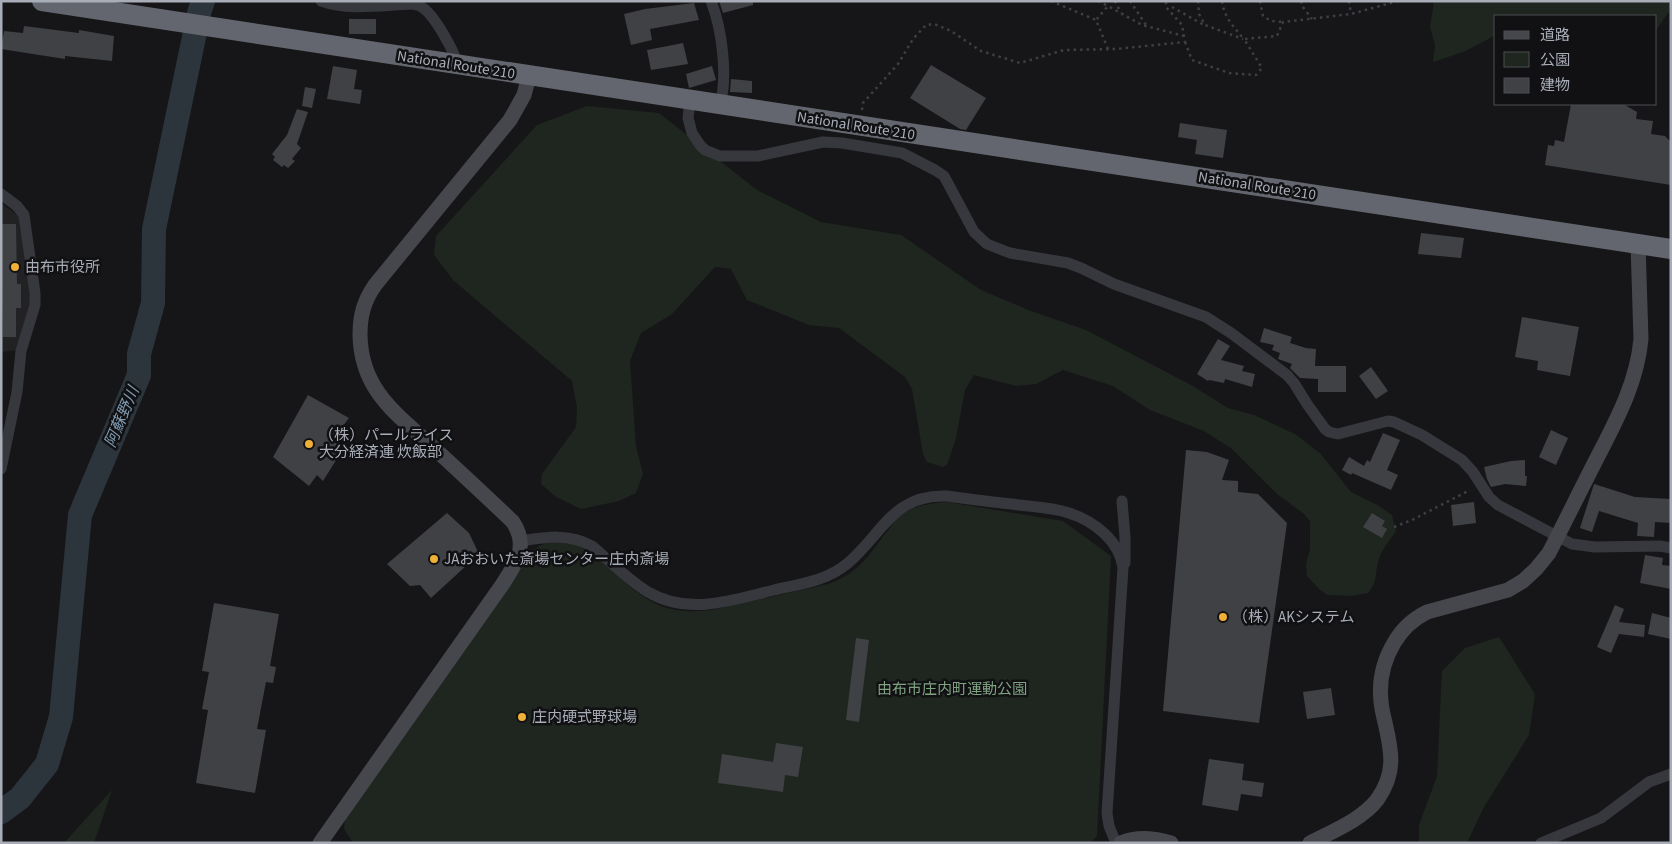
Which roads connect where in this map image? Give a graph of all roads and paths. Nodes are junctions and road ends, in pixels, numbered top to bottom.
1 (42, 1) edge
2 (321, 1) edge
3 (711, 1) edge
4 (1051, 1) edge
5 (1098, 1) edge
6 (1115, 1) edge
7 (1130, 1) edge
8 (1166, 1) edge
9 (1198, 1) edge
10 (1222, 1) edge
11 (1260, 1) edge
12 (1301, 1) edge
13 (1349, 1) edge
14 (1398, 1) edge
15 (1108, 6) junction
16 (1172, 7) dead end
17 (1121, 13) junction
18 (1351, 14) junction
19 (1312, 19) junction
20 (1096, 20) junction
21 (1283, 22) junction
22 (1205, 25) junction
23 (1147, 26) junction
24 (1184, 36) junction
25 (1244, 39) junction
26 (1185, 42) junction
27 (1108, 49) junction
28 (458, 65) junction
29 (528, 76) junction
30 (690, 100) junction
31 (720, 105) junction
32 (860, 126) junction
33 (1, 194) edge
34 (1638, 244) junction
35 (1671, 249) edge
36 (1, 468) edge
37 (1474, 488) dead end
38 (1122, 501) dead end
39 (1394, 527) dead end
40 (1557, 536) junction
41 (521, 541) junction
42 (1671, 548) edge
43 (1124, 575) junction
44 (1671, 774) edge
45 (328, 840) edge
46 (1116, 843) edge
47 (1121, 843) edge
48 (1171, 843) edge
49 (1310, 843) edge
50 (1541, 843) edge

1 - 28 highway, National Route 210
2 - 28 street
3 - 31 street
4 - 20 path
5 - 15 path
6 - 17 path
7 - 23 path
8 - 24 path
9 - 22 path
10 - 25 path
11 - 21 path
12 - 19 path
13 - 18 path
14 - 18 path
15 - 17 path
15 - 20 path
16 - 22 path
17 - 23 path
18 - 19 path
19 - 21 path
20 - 27 path
21 - 25 path
22 - 25 path
23 - 24 path
24 - 26 path
25 - 26 path
26 - 27 path
27 - 32 path
28 - 29 highway, National Route 210
29 - 30 highway, National Route 210
29 - 41 street
30 - 31 highway, National Route 210
30 - 40 street
31 - 32 highway, National Route 210
32 - 34 highway, National Route 210
33 - 36 street
34 - 35 highway, National Route 210
34 - 40 street
37 - 39 path
38 - 43 street
40 - 42 street
40 - 49 street
41 - 43 street
41 - 45 street
43 - 46 street
44 - 50 street
47 - 48 street

